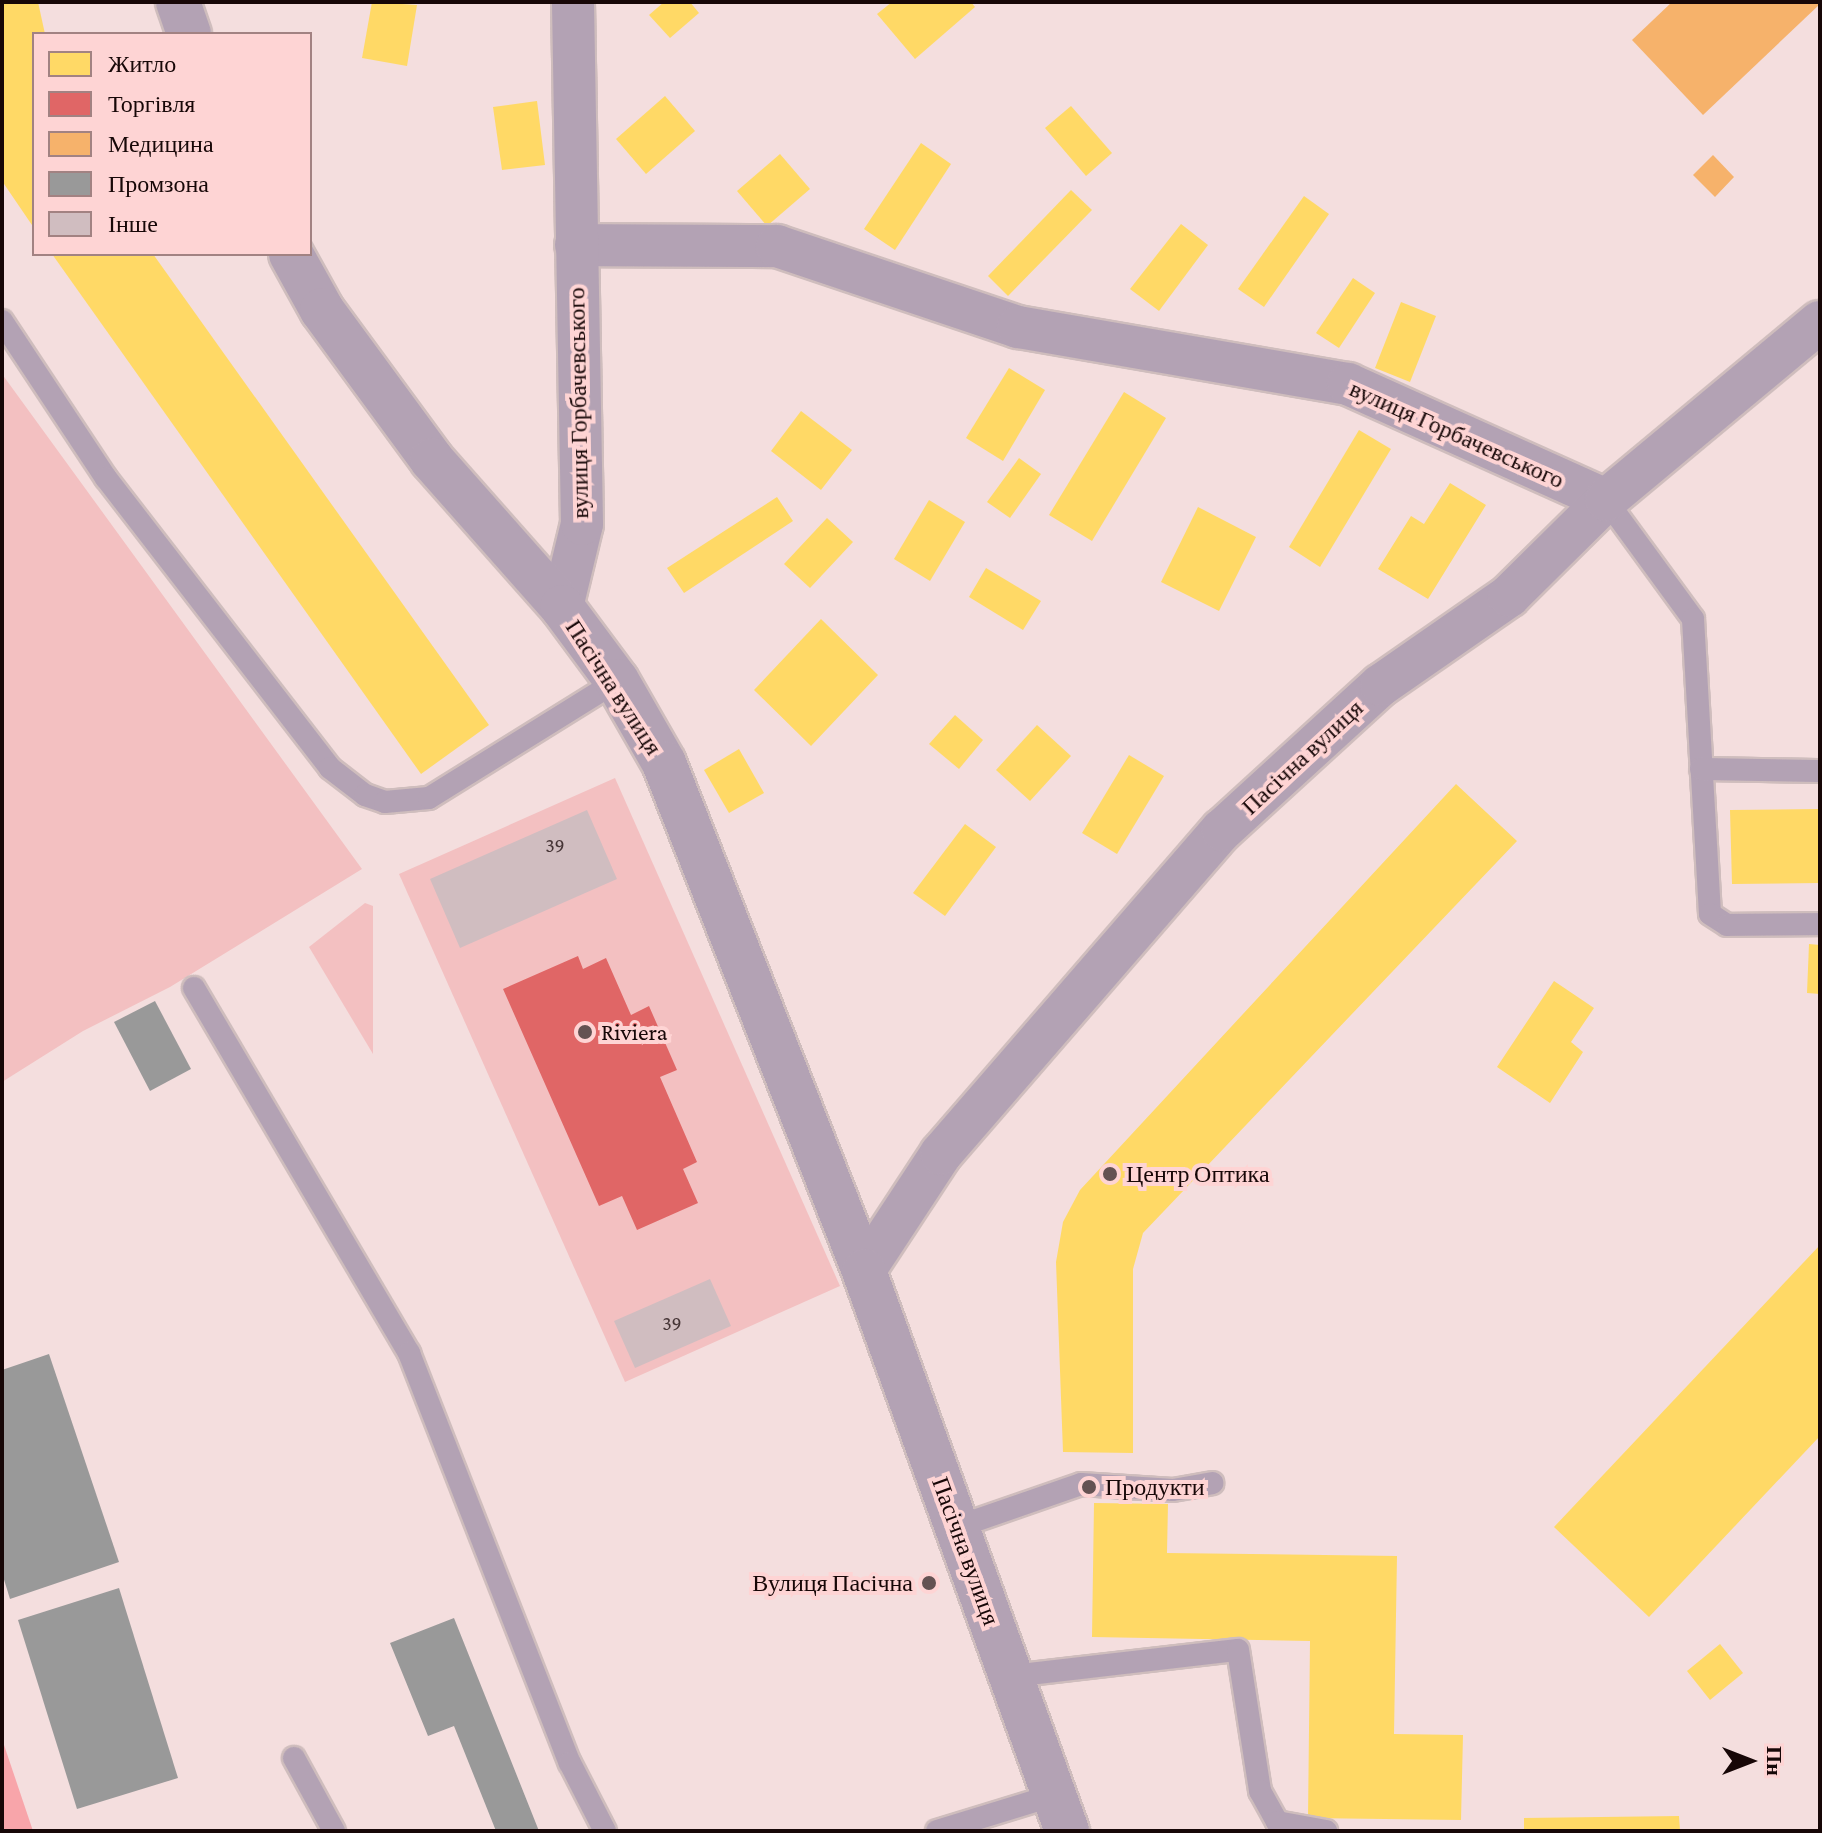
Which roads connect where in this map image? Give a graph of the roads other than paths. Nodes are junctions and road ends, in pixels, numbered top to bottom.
1 (178, 2) edge
2 (573, 2) edge
3 (188, 32) edge
4 (576, 245) junction
5 (292, 256) edge
6 (2, 321) edge
7 (1820, 322) edge
8 (1606, 500) junction
9 (562, 607) junction
10 (617, 681) junction
11 (1701, 769) junction
12 (1820, 771) edge
13 (1820, 924) edge
14 (194, 988) dead end
15 (864, 1271) junction
16 (1212, 1483) dead end
17 (957, 1527) junction
18 (1012, 1676) junction
19 (294, 1758) dead end
20 (1061, 1813) edge
21 (334, 1831) edge
22 (605, 1831) edge
23 (937, 1831) edge
24 (1326, 1831) edge

1 - 3 street
2 - 4 street, вулиця Горбачевського
4 - 8 street, вулиця Горбачевського
4 - 9 street, вулиця Горбачевського
5 - 9 street, Пасічна вулиця
6 - 10 lane
7 - 8 street, Пасічна вулиця
8 - 11 lane, вулиця Горбачевського
8 - 15 street, Пасічна вулиця
9 - 10 street, Пасічна вулиця
10 - 15 street, Пасічна вулиця
11 - 12 lane
11 - 13 lane, вулиця Горбачевського
14 - 22 lane
15 - 17 street, Пасічна вулиця
16 - 17 lane
17 - 18 street, Пасічна вулиця
18 - 20 street, Пасічна вулиця
18 - 24 lane
19 - 21 lane
20 - 23 lane

